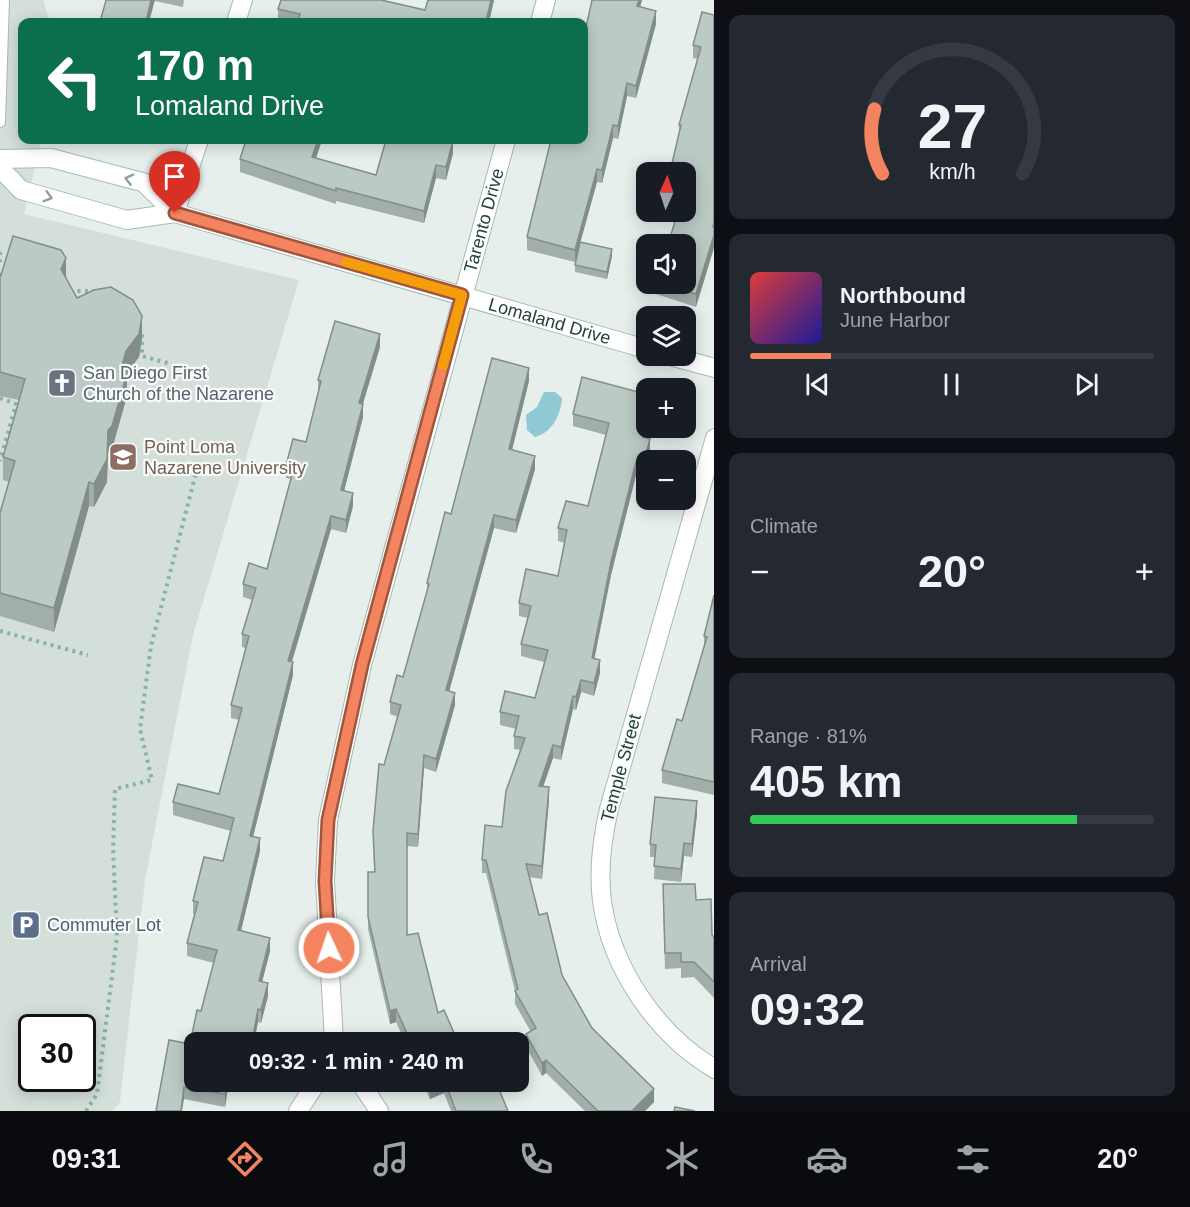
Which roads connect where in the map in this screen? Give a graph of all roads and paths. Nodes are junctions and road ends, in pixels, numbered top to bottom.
1 (4, 0) edge
2 (243, 0) edge
3 (546, 0) edge
4 (237, 18) edge
5 (541, 18) edge
6 (0, 122) edge
7 (198, 144) edge
8 (505, 144) edge
9 (0, 159) edge
10 (0, 168) edge
11 (175, 213) junction
12 (1, 254) edge
13 (10, 257) edge
14 (0, 262) edge
15 (66, 281) edge
16 (99, 291) edge
17 (462, 295) junction
18 (136, 324) edge
19 (636, 346) edge
20 (696, 363) edge
21 (171, 364) dead end
22 (714, 368) edge
23 (0, 398) edge
24 (714, 438) edge
25 (0, 461) edge
26 (196, 473) dead end
27 (0, 631) edge
28 (88, 655) dead end
29 (333, 1032) edge
30 (714, 1069) edge
31 (310, 1092) edge
32 (367, 1092) edge
33 (86, 1111) edge
34 (298, 1111) edge
35 (379, 1111) edge

1 - 6 lane
2 - 4 street
3 - 5 street
7 - 11 street
8 - 17 street, Tarento Drive
11 -> 9 street, Lomaland Drive
10 -> 11 street, Lomaland Drive
11 - 17 street, Lomaland Drive
12 - 13 path
12 - 14 path
15 - 16 path
17 - 19 street, Lomaland Drive
17 - 29 street, Tarento Drive
18 - 21 path
20 - 22 street
23 - 25 path
24 - 30 street, Temple Street
26 - 33 path
27 - 28 path
31 - 34 street
32 - 35 street

